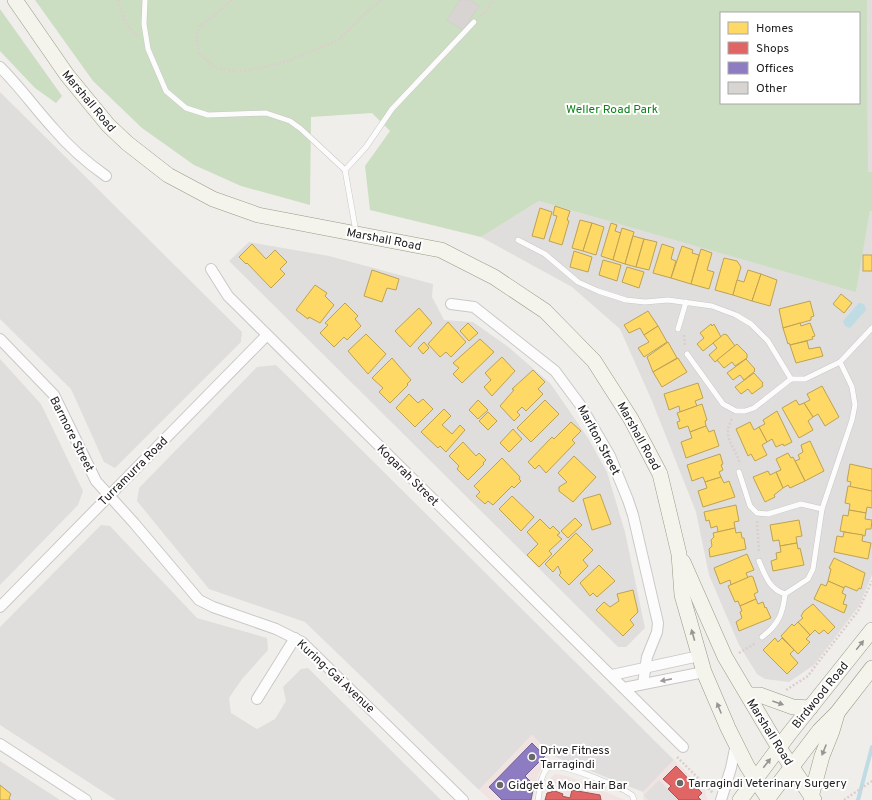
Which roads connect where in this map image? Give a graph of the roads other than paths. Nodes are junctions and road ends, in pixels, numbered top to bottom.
1 (16, 0) edge
2 (145, 0) edge
3 (474, 22) road end
4 (0, 67) edge
5 (345, 170) junction
6 (106, 176) dead end
7 (356, 233) junction
8 (518, 240) dead end
9 (211, 269) dead end
10 (686, 302) junction
11 (451, 304) dead end
12 (678, 327) road end
13 (872, 328) edge
14 (267, 335) junction
15 (0, 339) edge
16 (687, 354) road end
17 (840, 362) junction
18 (792, 379) junction
19 (739, 472) road end
20 (109, 495) junction
21 (822, 509) junction
22 (679, 554) junction
23 (759, 560) road end
24 (785, 594) junction
25 (0, 607) edge
26 (872, 630) edge
27 (762, 637) road end
28 (295, 638) junction
29 (732, 655) junction
30 (700, 656) junction
31 (645, 668) junction
32 (872, 668) edge
33 (704, 672) junction
34 (612, 675) junction
35 (644, 684) junction
36 (624, 688) junction
37 (748, 695) junction
38 (257, 700) dead end
39 (810, 708) junction
40 (837, 713) junction
41 (0, 744) edge
42 (736, 744) junction
43 (683, 747) dead end
44 (779, 748) junction
45 (792, 767) junction
46 (755, 779) junction
47 (812, 798) edge
48 (86, 800) edge
49 (463, 800) edge
50 (538, 800) edge
51 (634, 800) edge
52 (720, 800) edge
53 (740, 800) edge
54 (768, 800) edge

1 - 7 main road, Marshall Road
2 - 5 lane
3 - 5 lane
4 - 6 street
5 - 7 lane
7 - 22 main road, Marshall Road
8 - 10 lane
9 - 14 street, Kogarah Street
10 - 12 lane
10 - 18 lane
11 - 31 street, Marlton Street
13 - 17 lane
14 - 20 street, Turramurra Road
14 - 34 street, Kogarah Street
15 - 20 street, Barmore Street
16 - 18 lane
17 - 18 lane
17 - 21 lane
19 - 21 lane
20 - 25 street, Turramurra Road
20 - 28 street, Kuring-Gai Avenue
21 - 24 lane
22 - 29 main road, Marshall Road
30 -> 22 main road, Marshall Road
23 - 24 lane
24 - 27 lane
39 -> 26 main road, Birdwood Road
28 - 38 street
28 - 49 street, Kuring-Gai Avenue
29 - 30 main road
29 - 33 main road
29 - 37 main road, Marshall Road
30 - 31 street
30 - 33 main road, Marshall Road
31 - 34 street
31 - 35 street, Marlton Street
32 - 40 main road, Birdwood Road
33 -> 35 street
42 -> 33 main road, Marshall Road
34 - 36 street, Kogarah Street
35 - 36 street
36 - 43 street, Kogarah Street
37 -> 39 main road
37 - 44 main road, Marshall Road
39 - 44 main road, Birdwood Road
40 - 45 main road, Birdwood Road
40 -> 47 main road
41 - 48 street
42 - 46 main road, Marshall Road
42 - 52 street
44 - 45 main road, Marshall Road
46 -> 44 main road, Birdwood Road
45 - 47 main road, Marshall Road
45 - 54 main road, Birdwood Road
46 - 53 main road, Birdwood Road
46 - 54 main road, Marshall Road
50 - 51 lane

